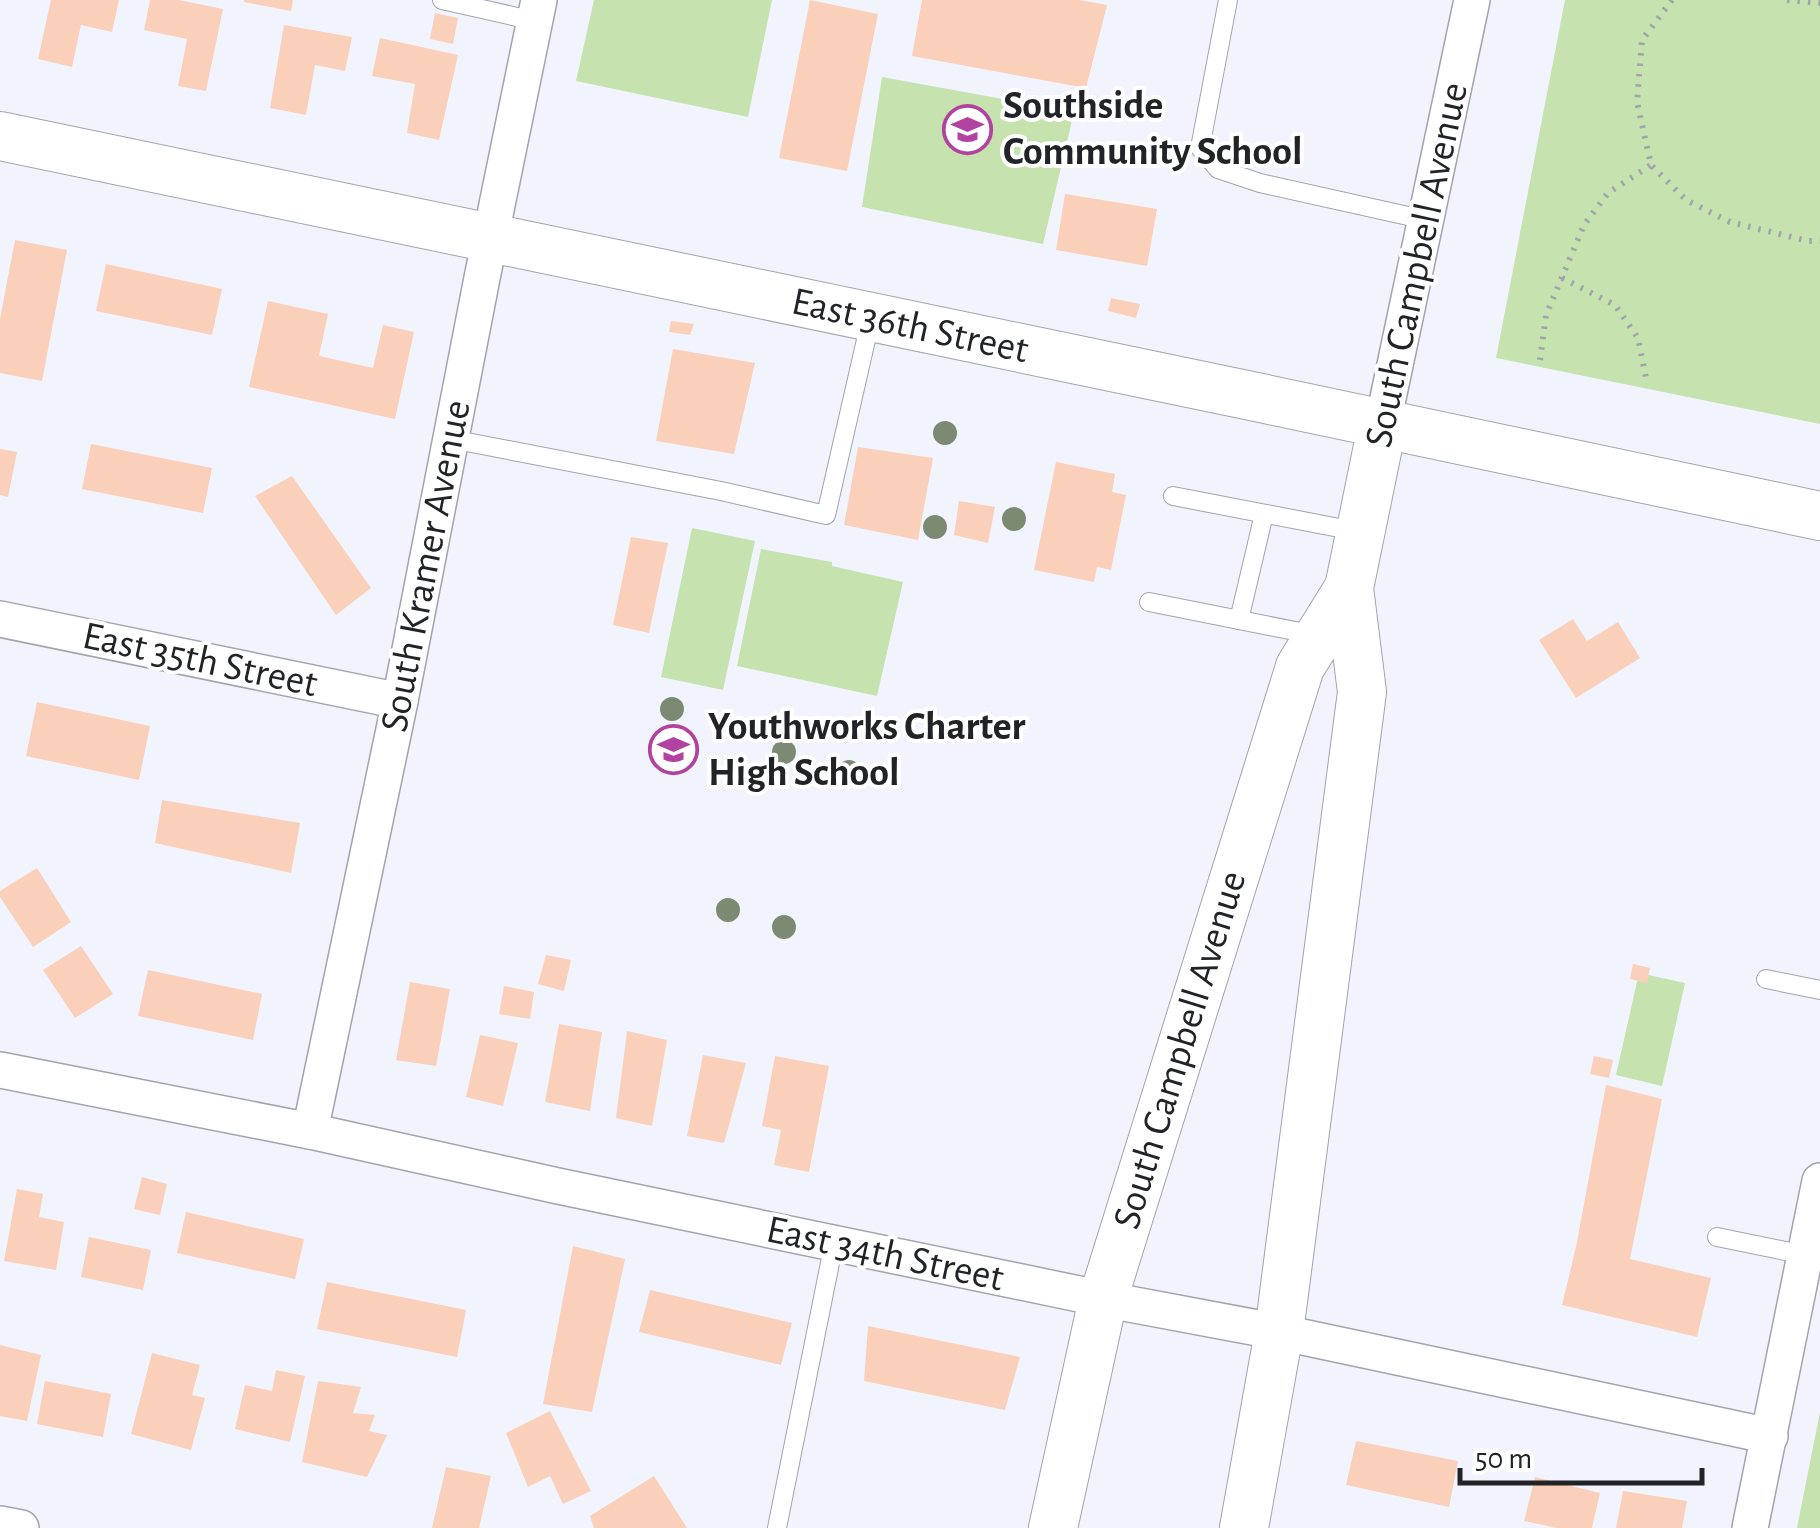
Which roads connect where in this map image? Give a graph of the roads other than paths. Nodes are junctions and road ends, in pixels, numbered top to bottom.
1 (442, 0) edge
2 (1228, 0) edge
3 (1472, 0) edge
4 (537, 10) edge
5 (0, 136) edge
6 (1426, 220) junction
7 (490, 240) junction
8 (871, 318) junction
9 (1383, 422) junction
10 (452, 438) junction
11 (1173, 496) dead end
12 (1264, 514) junction
13 (1820, 516) edge
14 (1360, 532) junction
15 (1348, 588) junction
16 (1149, 602) dead end
17 (0, 619) edge
18 (1238, 620) junction
19 (1319, 636) junction
20 (400, 701) junction
21 (1766, 979) dead end
22 (1820, 990) edge
23 (0, 1070) edge
24 (310, 1132) junction
25 (1820, 1181) edge
26 (1716, 1237) dead end
27 (834, 1243) junction
28 (1805, 1255) junction
29 (1102, 1299) junction
30 (1279, 1332) junction
31 (1770, 1436) junction
32 (0, 1524) edge
33 (22, 1528) edge
34 (777, 1528) edge
35 (1054, 1528) edge
36 (1244, 1528) edge
37 (1750, 1528) edge

1 - 4 lane
2 - 6 lane
3 - 6 street, South Campbell Avenue
4 - 7 street, South Kramer Avenue
5 - 7 street, East 36th Street
6 - 9 street, South Campbell Avenue
7 - 8 street, East 36th Street
7 - 10 street, South Kramer Avenue
8 - 9 street, East 36th Street
8 - 10 lane
9 - 13 street, East 36th Street
9 - 14 street, South Campbell Avenue
10 - 20 street, South Kramer Avenue
11 - 12 lane
12 - 14 lane
12 - 18 lane
14 - 15 street, South Campbell Avenue
15 - 19 street, South Campbell Avenue
15 - 30 street, South Campbell Avenue
16 - 18 lane
17 - 20 street, East 35th Street
18 - 19 lane
19 - 29 street, South Campbell Avenue
20 - 24 street, South Kramer Avenue
21 - 22 lane
23 - 24 street, East 34th Street
24 - 27 street, East 34th Street
25 - 28 street
26 - 28 lane
27 - 29 street, East 34th Street
27 - 34 lane
28 - 31 street
29 - 30 street, East 34th Street
29 - 35 street, South Campbell Avenue
30 - 31 street, East 34th Street
30 - 36 street, South Campbell Avenue
31 - 37 street
32 - 33 street

